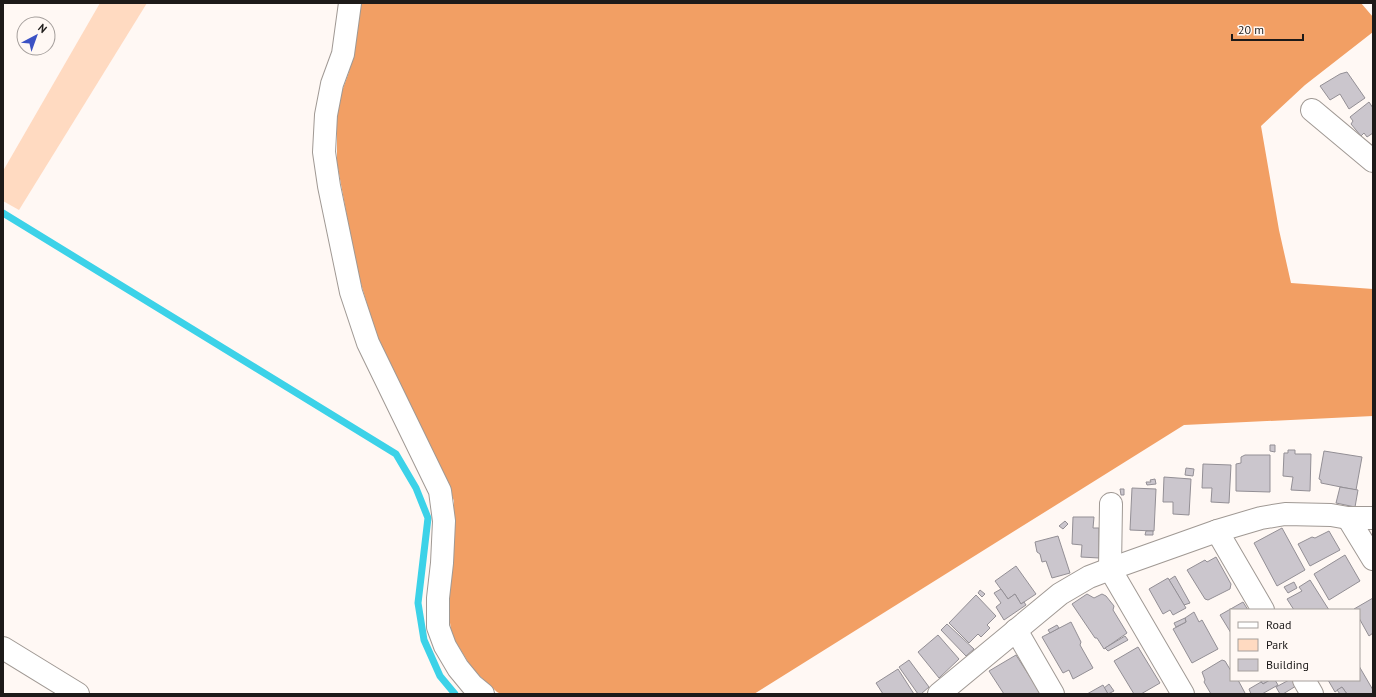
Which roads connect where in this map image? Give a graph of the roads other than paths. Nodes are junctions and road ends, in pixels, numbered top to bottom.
1 (350, 3) edge
2 (1312, 110) dead end
3 (1373, 161) edge
4 (1112, 504) dead end
5 (1348, 518) junction
6 (1373, 518) edge
7 (1217, 531) junction
8 (1373, 559) edge
9 (1110, 569) junction
10 (1262, 609) edge
11 (1016, 630) junction
12 (3, 648) edge
13 (1305, 681) edge
14 (78, 694) edge
15 (483, 694) edge
16 (939, 694) edge
17 (1053, 694) edge
18 (1183, 694) edge
19 (1312, 694) edge

1 - 15 street
2 - 3 street
4 - 9 street
5 - 6 street
5 - 7 street
5 - 8 street
7 - 9 street
7 - 10 street
9 - 11 street
9 - 18 street
11 - 16 street
11 - 17 street
12 - 14 street
13 - 19 street

